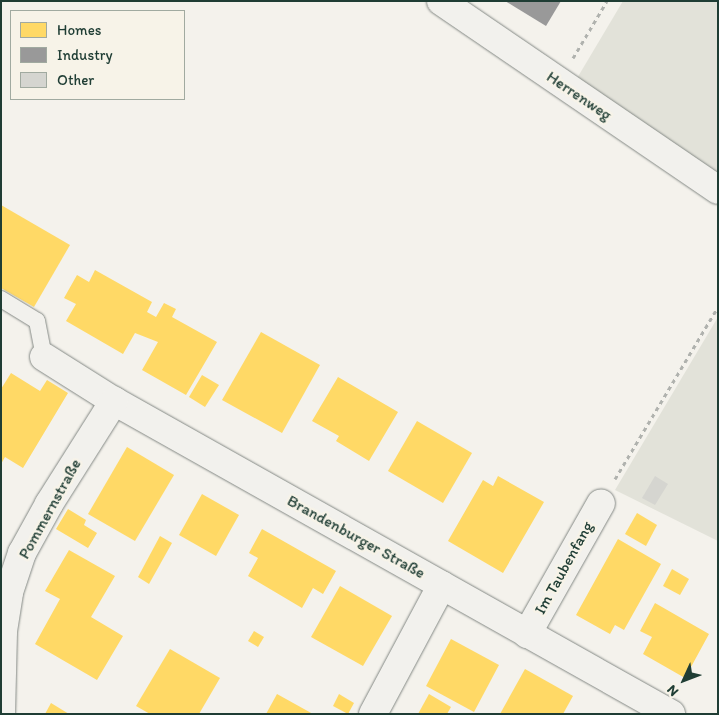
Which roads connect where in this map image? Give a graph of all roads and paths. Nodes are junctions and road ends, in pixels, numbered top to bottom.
1 (441, 1) edge
2 (607, 1) edge
3 (558, 82) junction
4 (718, 190) edge
5 (1, 299) edge
6 (718, 307) edge
7 (44, 357) joint
8 (114, 401) junction
9 (601, 503) joint
10 (442, 585) junction
11 (527, 634) junction
12 (2, 714) edge
13 (373, 714) edge
14 (671, 714) edge

1 - 3 street, Herrenweg
2 - 3 path
3 - 4 street, Herrenweg
5 - 7 lane
6 - 9 path
7 - 8 street, Brandenburger Straße
8 - 10 street, Brandenburger Straße
8 - 12 street, Pommernstraße
9 - 11 street, Im Taubenfang
10 - 11 street, Brandenburger Straße
10 - 13 street
11 - 14 street, Brandenburger Straße

